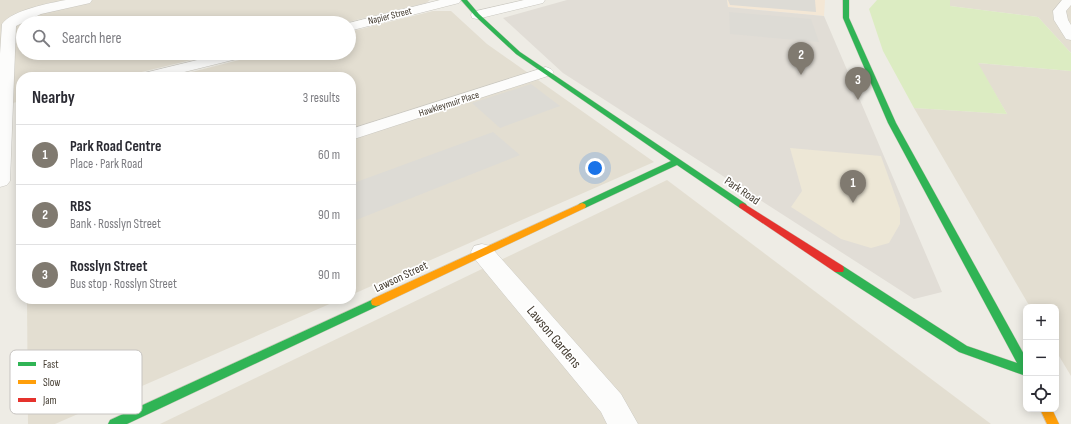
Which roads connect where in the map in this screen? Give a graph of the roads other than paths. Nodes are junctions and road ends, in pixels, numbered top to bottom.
1 (86, 0) edge
2 (455, 0) edge
3 (464, 0) edge
4 (539, 0) edge
5 (846, 0) edge
6 (1069, 0) edge
7 (0, 14) edge
8 (477, 14) junction
9 (21, 16) joint
10 (16, 19) edge
11 (356, 25) edge
12 (1071, 36) edge
13 (215, 60) edge
14 (166, 72) edge
15 (546, 72) junction
16 (16, 108) edge
17 (2, 112) edge
18 (356, 133) edge
19 (676, 162) junction
20 (0, 181) edge
21 (482, 252) junction
22 (1023, 364) edge
23 (1023, 369) edge
24 (142, 411) edge
25 (1047, 412) edge
26 (135, 414) edge
27 (114, 424) edge
28 (623, 424) edge
29 (1053, 424) edge

1 - 9 street
2 - 11 street, Napier Street
3 - 8 street, Park Road
4 - 8 street
5 - 22 street
6 - 12 street
7 - 9 street
8 - 15 street, Park Road
10 - 17 street
13 - 14 street
15 - 18 street, Hawkleymuir Place
15 - 19 street, Park Road
16 - 17 street
17 - 20 street
19 - 21 street, Lawson Street
19 - 23 street, Park Road
21 - 24 street, Lawson Street
21 - 28 street, Lawson Gardens
25 - 29 street
26 - 27 street, Lawson Street

